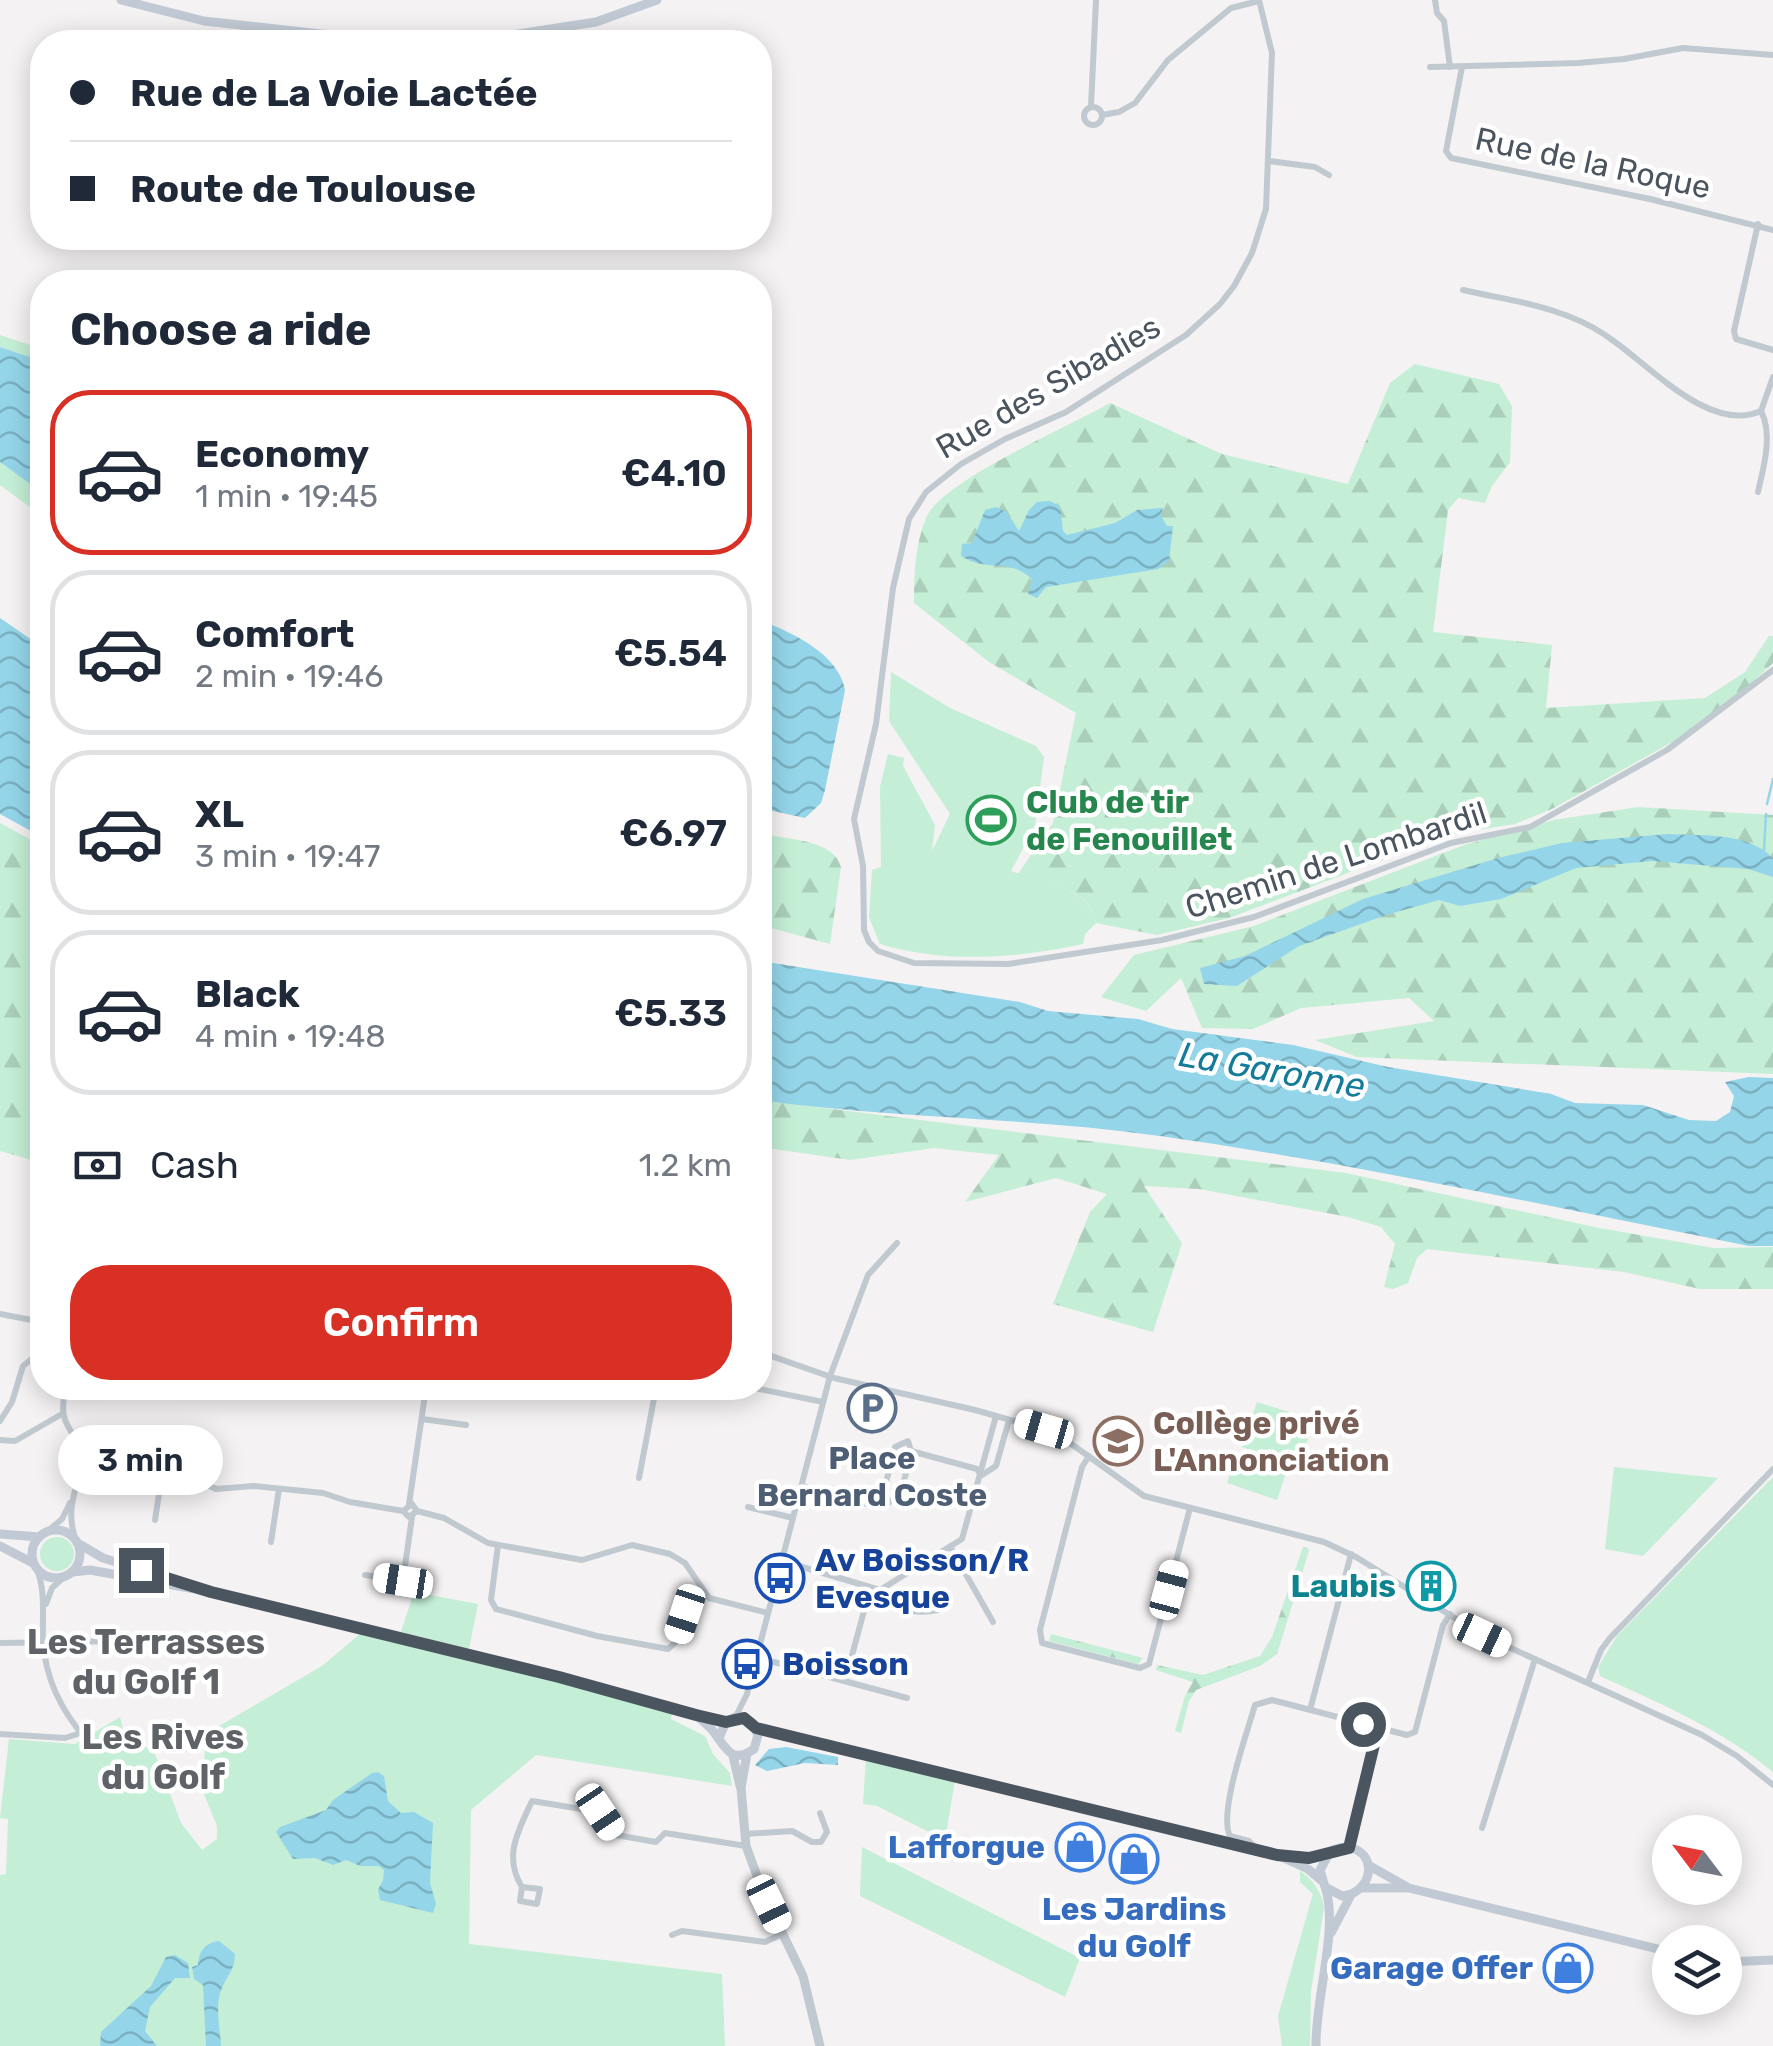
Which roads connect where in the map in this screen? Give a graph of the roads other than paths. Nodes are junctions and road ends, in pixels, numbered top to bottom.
1 (122, 0) edge
2 (657, 0) edge
3 (1096, 0) edge
4 (1435, 0) edge
5 (1259, 1) edge
6 (272, 30) edge
7 (544, 30) edge
8 (1773, 56) edge
9 (1462, 66) junction
10 (1450, 67) junction
11 (1430, 68) dead end
12 (1091, 106) junction
13 (1102, 115) junction
14 (1269, 161) junction
15 (1330, 175) dead end
16 (1758, 224) junction
17 (1773, 227) edge
18 (1463, 290) dead end
19 (1773, 350) edge
20 (1773, 376) edge
21 (1761, 411) junction
22 (1758, 492) dead end
23 (1773, 670) edge
24 (854, 831) joint
25 (897, 1243) dead end
26 (0, 1314) edge
27 (30, 1319) edge
28 (772, 1356) edge
29 (30, 1361) edge
30 (830, 1376) junction
31 (772, 1392) edge
32 (64, 1400) edge
33 (424, 1400) edge
34 (654, 1400) edge
35 (823, 1402) junction
36 (62, 1414) junction
37 (996, 1416) junction
38 (422, 1419) junction
39 (0, 1420) edge
40 (1009, 1420) junction
41 (466, 1425) dead end
42 (0, 1440) edge
43 (911, 1451) junction
44 (1089, 1456) junction
45 (80, 1457) junction
46 (1773, 1469) edge
47 (162, 1474) junction
48 (981, 1476) junction
49 (639, 1478) dead end
50 (802, 1486) junction
51 (279, 1489) junction
52 (70, 1502) junction
53 (884, 1505) junction
54 (406, 1507) junction
55 (748, 1507) dead end
56 (1190, 1508) junction
57 (415, 1514) junction
58 (793, 1518) junction
59 (154, 1520) dead end
60 (0, 1534) edge
61 (43, 1534) junction
62 (77, 1541) junction
63 (271, 1542) dead end
64 (498, 1545) junction
65 (0, 1546) edge
66 (951, 1548) junction
67 (1350, 1554) junction
68 (782, 1562) junction
69 (36, 1567) junction
70 (68, 1574) junction
71 (365, 1576) dead end
72 (870, 1589) junction
73 (211, 1592) junction
74 (705, 1595) junction
75 (44, 1610) junction
76 (938, 1610) dead end
77 (768, 1613) junction
78 (1450, 1614) junction
79 (992, 1622) dead end
80 (126, 1641) dead end
81 (0, 1642) edge
82 (43, 1643) junction
83 (1535, 1659) junction
84 (774, 1662) dead end
85 (845, 1681) junction
86 (1588, 1682) junction
87 (748, 1694) junction
88 (907, 1698) dead end
89 (1310, 1710) junction
90 (696, 1715) junction
91 (730, 1720) junction
92 (754, 1725) junction
93 (1378, 1728) junction
94 (81, 1733) junction
95 (0, 1734) edge
96 (790, 1736) junction
97 (719, 1738) junction
98 (88, 1740) dead end
99 (757, 1742) junction
100 (747, 1754) junction
101 (732, 1756) junction
102 (1773, 1785) edge
103 (741, 1788) junction
104 (820, 1813) dead end
105 (1482, 1828) dead end
106 (744, 1834) junction
107 (746, 1846) junction
108 (1349, 1848) junction
109 (1258, 1850) junction
110 (1330, 1852) junction
111 (1277, 1855) junction
112 (1368, 1864) junction
113 (1323, 1884) junction
114 (522, 1887) dead end
115 (1362, 1888) junction
116 (1410, 1888) junction
117 (1351, 1895) junction
118 (782, 1934) junction
119 (672, 1935) dead end
120 (1327, 1940) junction
121 (1652, 1948) edge
122 (1771, 1961) edge
123 (1742, 1962) edge
124 (820, 2046) edge
125 (1316, 2046) edge

1 - 6 main road
2 - 7 main road
3 - 12 street
4 - 10 street
5 - 13 street
5 - 14 street, Rue des Sibadies
8 - 9 street
9 - 10 street
9 - 16 street, Rue de la Roque
10 - 11 street
12 - 13 street
12 - 13 street
14 - 15 street
14 - 24 street, Rue des Sibadies
16 - 17 street, Rue de la Roque
16 - 19 street
18 - 21 street
20 - 21 street
21 - 22 street
23 - 24 street, Chemin de Lombardil
25 - 30 street
26 - 27 street
28 - 30 street
29 - 39 street
30 - 35 street
30 - 37 street
31 - 35 street
32 - 36 street
33 - 38 street
34 - 49 street
35 - 50 street
36 - 42 street
36 - 45 street
37 - 40 street
37 - 48 street
38 - 41 street
38 - 54 street
40 - 44 street
40 - 48 street
43 - 48 street
43 - 53 street
43 - 53 street
44 - 56 street
44 - 56 street
45 - 47 street
45 - 52 street
46 - 86 street
47 - 51 street
47 - 59 street
48 - 66 street
50 - 53 street
50 - 58 street
51 - 54 street
51 - 63 street
52 - 61 street
52 - 62 street
54 - 57 street
55 - 58 street
56 - 67 street
57 - 64 street
57 - 71 street
58 - 68 street
60 - 61 main road
61 - 62 main road
61 - 69 main road
62 - 70 main road
62 - 73 main road
64 - 74 street
64 - 74 street
65 - 69 main road
66 - 72 street
66 - 79 street
67 - 78 street
67 - 89 street
68 - 72 street
68 - 77 street
69 - 70 main road
69 - 75 street
70 - 73 main road
70 - 75 street
72 - 76 street
72 - 85 street
73 - 90 main road
74 - 77 street
75 - 82 street
77 - 87 street
78 - 83 street
78 - 93 street
80 - 82 street
81 - 82 street
82 - 94 street
83 - 86 street
83 - 105 street
84 - 85 street
85 - 88 street
86 - 102 street
87 - 91 street
87 - 92 street
89 - 93 street
89 - 109 street
90 - 91 main road
90 - 97 main road
91 - 92 main road
91 - 97 main road
92 - 96 main road
92 - 99 main road
93 - 108 street
94 - 95 street
94 - 98 street
96 - 99 main road
96 - 109 main road
97 - 101 main road
99 - 100 main road
100 - 101 main road
100 - 103 street
101 - 103 street
103 - 106 street
104 - 106 street
106 - 107 street
107 - 114 street
107 - 118 street
108 - 110 main road
108 - 112 main road
109 - 111 main road
110 - 111 main road
110 - 113 main road
111 - 113 main road
112 - 115 main road
112 - 116 main road
113 - 117 main road
113 - 120 main road
115 - 116 main road
115 - 117 main road
116 - 121 main road
117 - 120 main road
118 - 119 street
118 - 124 street
120 - 125 main road
122 - 123 main road

